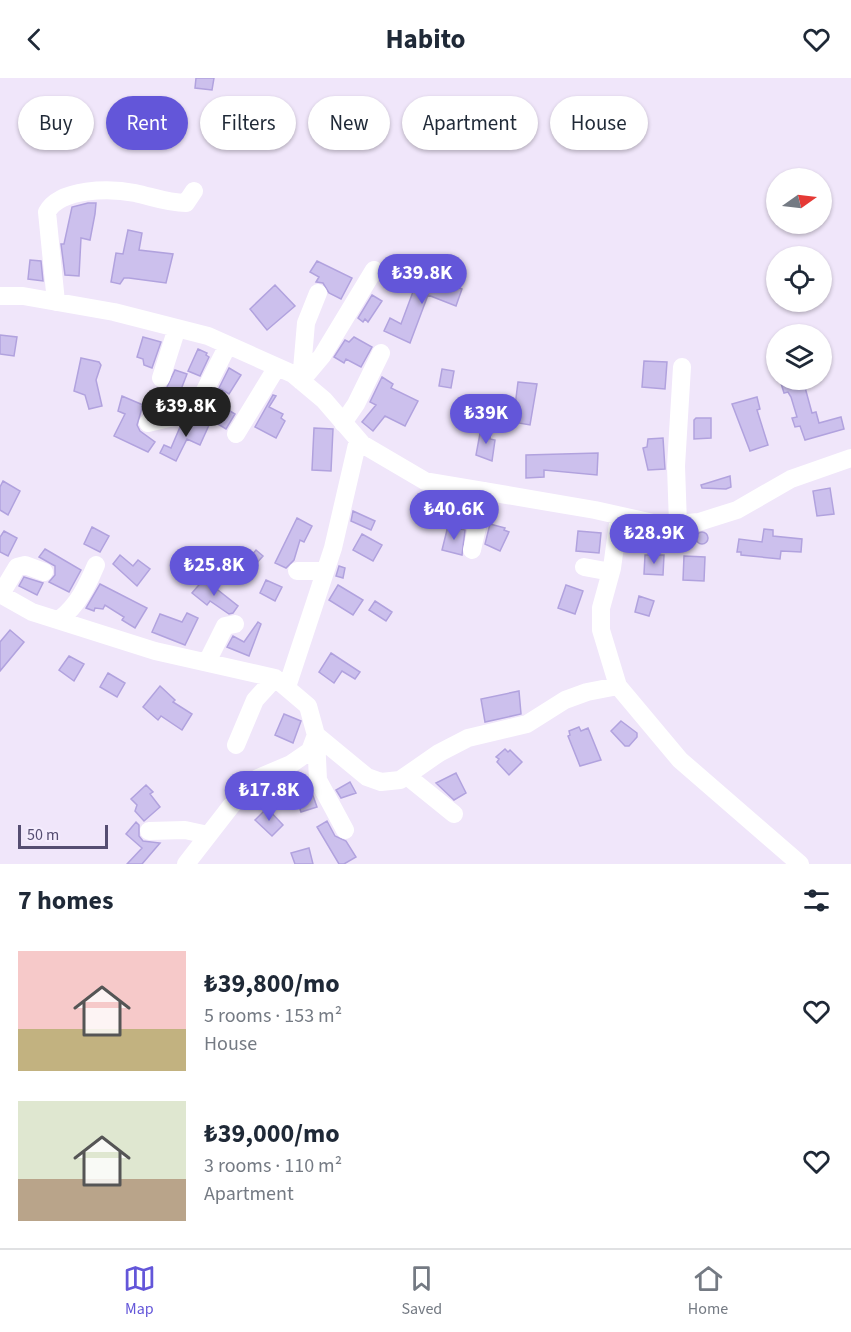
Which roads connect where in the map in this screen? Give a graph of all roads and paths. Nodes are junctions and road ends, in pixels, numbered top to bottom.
1 (194, 191) dead end
2 (374, 270) dead end
3 (318, 293) dead end
4 (0, 296) edge
5 (56, 302) junction
6 (177, 328) junction
7 (228, 345) junction
8 (381, 353) dead end
9 (277, 367) junction
10 (682, 367) dead end
11 (161, 378) dead end
12 (301, 381) junction
13 (148, 423) dead end
14 (344, 423) junction
15 (236, 434) dead end
16 (358, 440) junction
17 (851, 458) edge
18 (485, 492) junction
19 (620, 516) junction
20 (678, 524) junction
21 (472, 550) dead end
22 (96, 565) dead end
23 (584, 567) dead end
24 (297, 571) dead end
25 (325, 571) junction
26 (44, 572) dead end
27 (611, 572) junction
28 (0, 594) edge
29 (60, 619) junction
30 (235, 624) dead end
31 (207, 662) junction
32 (281, 683) junction
33 (618, 686) junction
34 (316, 735) junction
35 (236, 745) dead end
36 (407, 776) junction
37 (454, 814) dead end
38 (345, 830) dead end
39 (149, 831) dead end
40 (208, 835) junction
41 (186, 864) edge
42 (800, 864) edge

1 - 5 street
2 - 12 street
3 - 12 street
4 - 5 street
5 - 6 street
6 - 7 street
6 - 11 street
7 - 9 street
7 - 13 street
8 - 14 street
9 - 12 street
9 - 15 street
10 - 20 street
12 - 14 street
14 - 16 street
16 - 18 street
16 - 25 street
17 - 20 street
18 - 19 street
18 - 21 street
19 - 20 street
19 - 27 street
22 - 29 street
23 - 27 street
24 - 25 street
25 - 32 street
26 - 28 street
27 - 33 street
28 - 29 street
29 - 31 street
30 - 31 street
31 - 32 street
32 - 34 street
32 - 35 street
33 - 36 street
33 - 42 street
34 - 36 street
34 - 38 street
34 - 40 street
36 - 37 street
39 - 40 street
40 - 41 street

